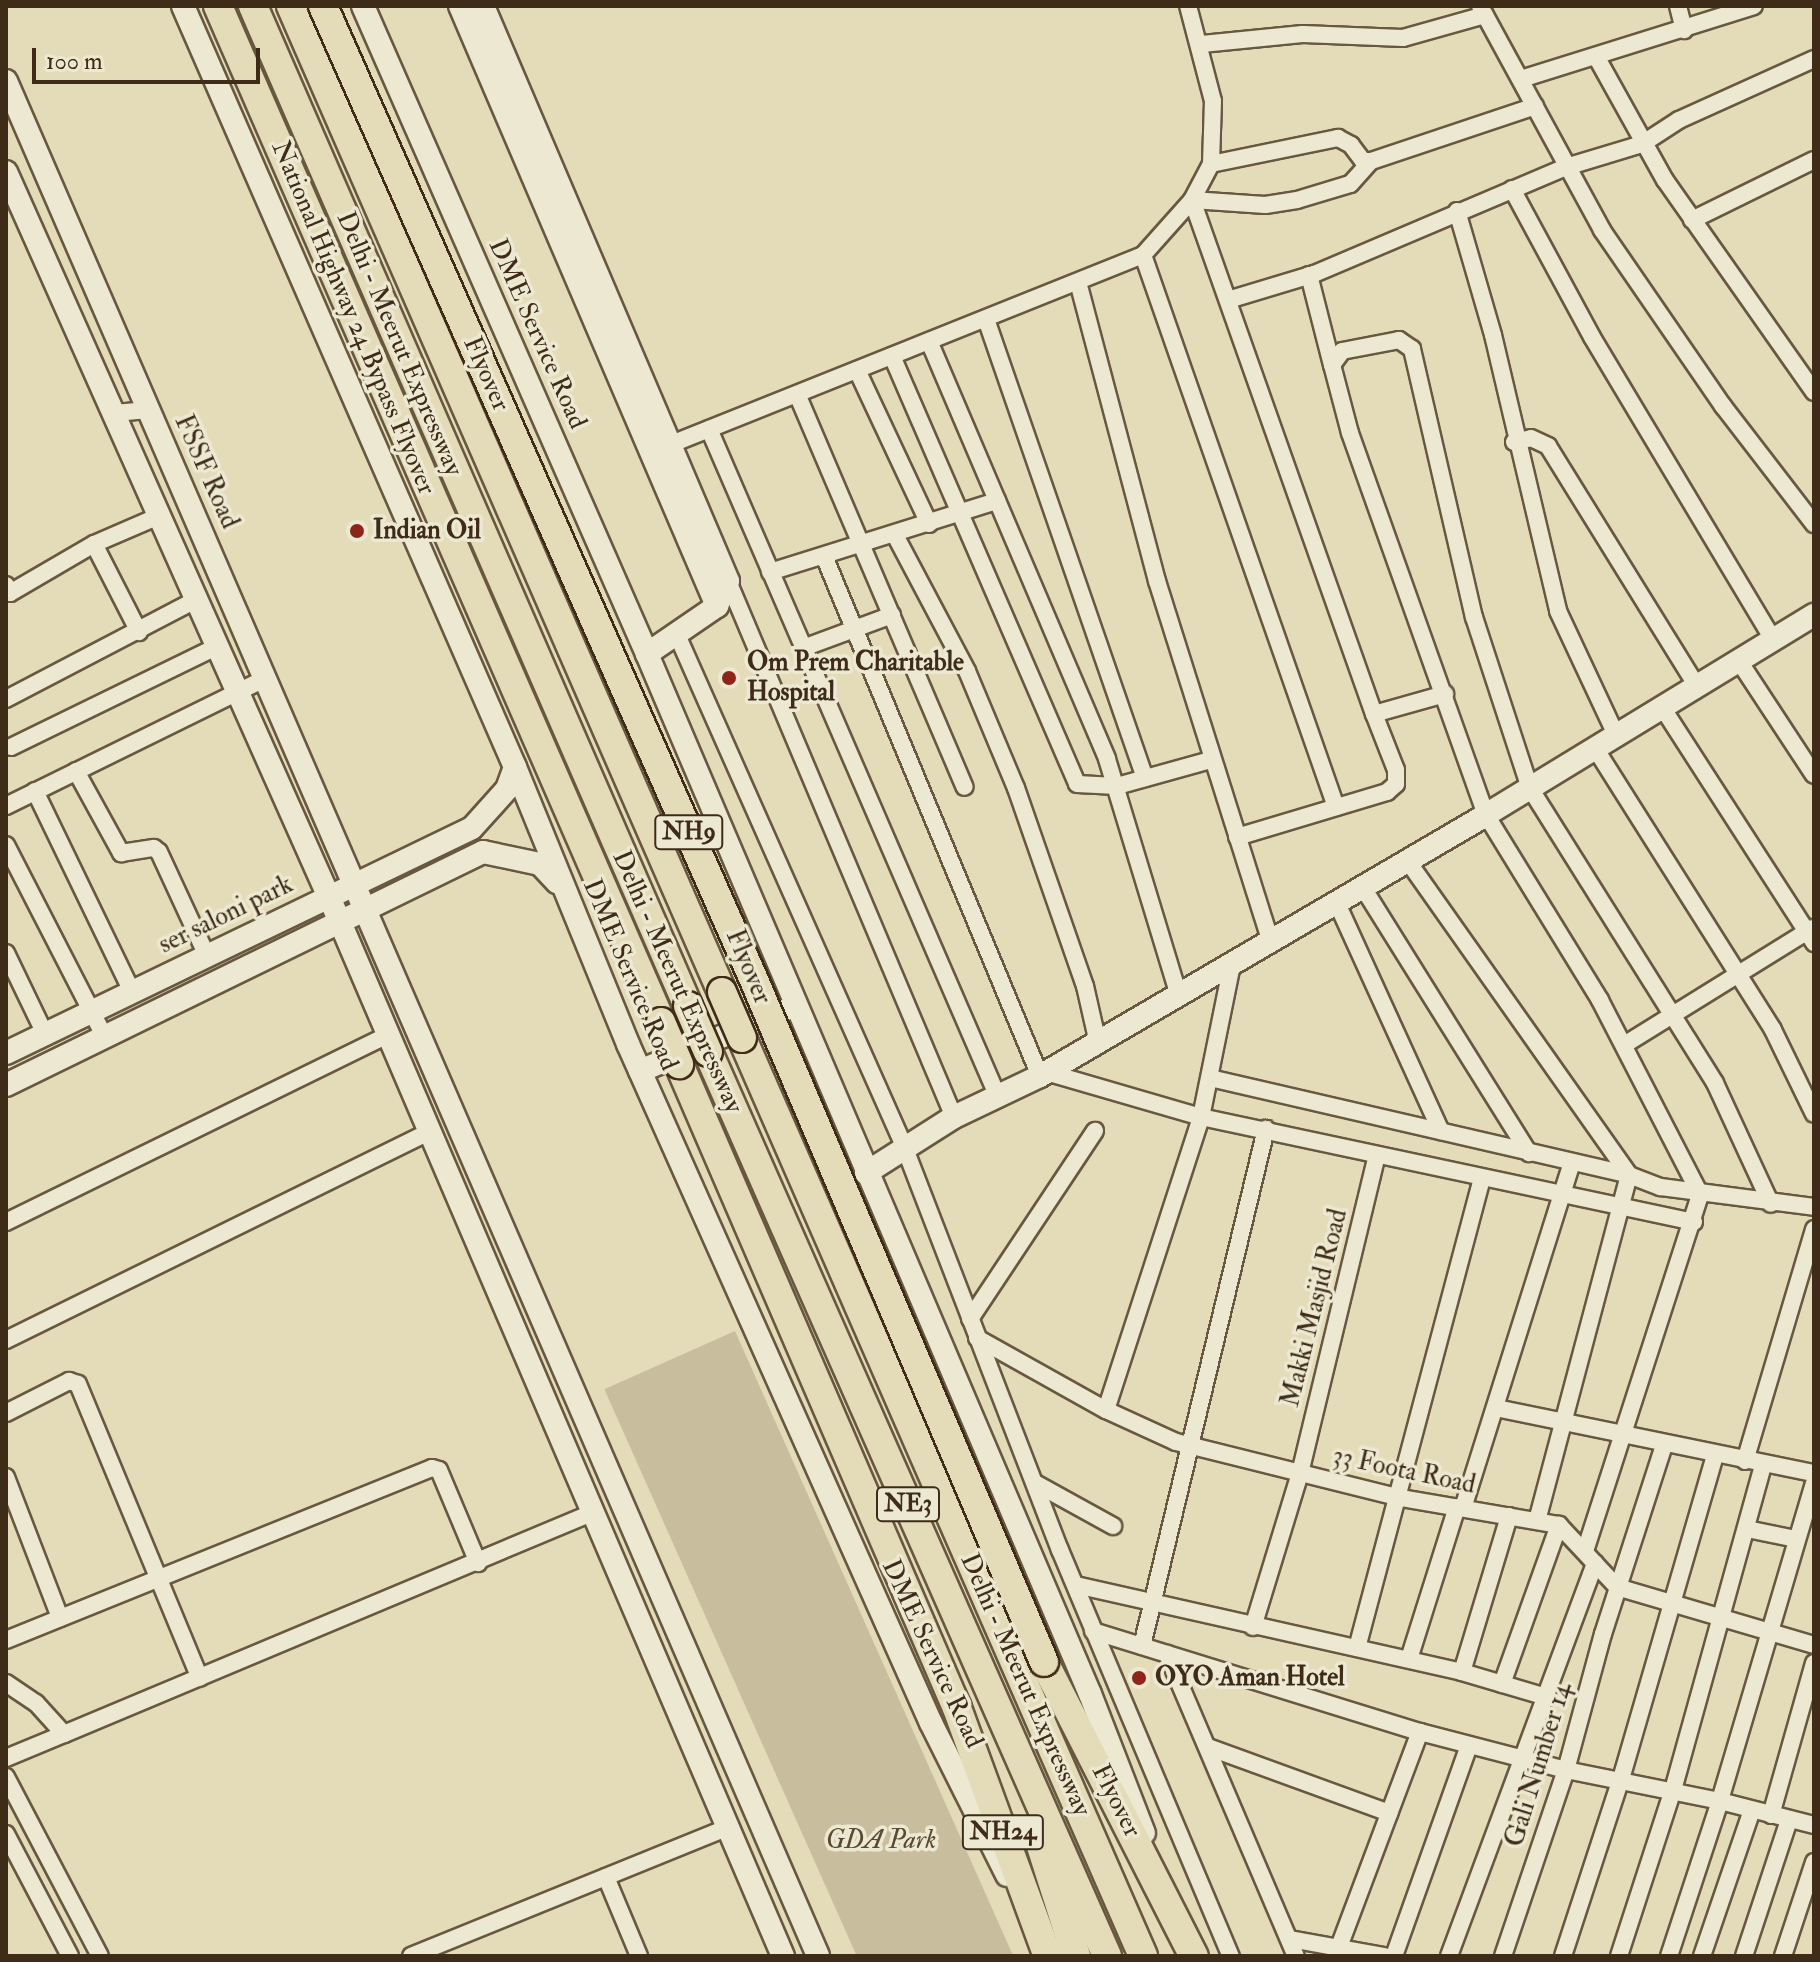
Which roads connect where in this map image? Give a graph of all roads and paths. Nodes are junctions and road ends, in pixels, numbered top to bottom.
1 (183, 6) edge
2 (218, 6) edge
3 (253, 6) edge
4 (291, 6) edge
5 (323, 6) edge
6 (363, 6) edge
7 (460, 6) edge
8 (483, 6) edge
9 (1188, 6) edge
10 (1678, 6) edge
11 (1754, 6) edge
12 (1483, 10) edge
13 (1684, 30) junction
14 (1202, 44) junction
15 (1597, 58) junction
16 (1814, 59) edge
17 (1521, 79) junction
18 (6, 81) edge
19 (1535, 106) junction
20 (13, 114) edge
21 (1642, 144) junction
22 (1814, 160) edge
23 (1371, 161) junction
24 (1211, 164) junction
25 (1566, 167) junction
26 (6, 172) edge
27 (1512, 189) junction
28 (1192, 200) junction
29 (1457, 211) junction
30 (1692, 220) junction
31 (1143, 255) junction
32 (1309, 275) junction
33 (1078, 282) junction
34 (1228, 300) junction
35 (986, 319) junction
36 (929, 341) junction
37 (892, 356) junction
38 (1332, 365) junction
39 (857, 370) junction
40 (630, 378) junction
41 (1814, 392) edge
42 (797, 394) junction
43 (149, 410) junction
44 (114, 413) junction
45 (709, 429) junction
46 (1514, 442) junction
47 (669, 445) junction
48 (997, 501) junction
49 (960, 514) junction
50 (159, 516) junction
51 (929, 524) junction
52 (1814, 524) edge
53 (895, 535) junction
54 (94, 544) junction
55 (863, 546) junction
56 (824, 556) junction
57 (770, 572) junction
58 (728, 581) junction
59 (6, 585) edge
60 (195, 600) junction
61 (717, 606) junction
62 (892, 615) junction
63 (1814, 615) edge
64 (855, 629) junction
65 (139, 632) junction
66 (678, 637) junction
67 (1773, 640) junction
68 (216, 647) junction
69 (803, 648) junction
70 (647, 654) junction
71 (1739, 661) junction
72 (266, 678) junction
73 (1697, 686) junction
74 (235, 691) junction
75 (1445, 694) junction
76 (6, 699) edge
77 (1662, 707) junction
78 (1374, 714) junction
79 (1616, 735) junction
80 (11, 747) dead end
81 (1595, 748) junction
82 (1211, 760) junction
83 (515, 767) junction
84 (76, 771) junction
85 (1814, 775) edge
86 (1145, 778) junction
87 (1117, 786) junction
88 (965, 787) dead end
89 (1530, 788) junction
90 (35, 791) junction
91 (6, 806) edge
92 (1336, 807) junction
93 (1486, 815) junction
94 (1237, 837) junction
95 (6, 845) edge
96 (1407, 860) junction
97 (355, 885) junction
98 (1362, 886) junction
99 (562, 888) junction
100 (328, 896) junction
101 (1336, 901) junction
102 (365, 907) junction
103 (340, 922) junction
104 (1811, 934) edge
105 (1270, 939) junction
106 (6, 953) edge
107 (207, 956) junction
108 (1233, 960) junction
109 (1736, 972) junction
110 (11, 978) edge
111 (132, 992) junction
112 (1178, 992) junction
113 (795, 1006) junction
114 (92, 1012) junction
115 (1673, 1013) junction
116 (45, 1034) junction
117 (389, 1034) junction
118 (105, 1038) junction
119 (1097, 1039) junction
120 (1624, 1045) junction
121 (6, 1053) edge
122 (640, 1071) junction
123 (1043, 1074) junction
124 (1210, 1078) junction
125 (6, 1085) edge
126 (998, 1097) junction
127 (1814, 1114) edge
128 (954, 1117) junction
129 (1201, 1117) junction
130 (1266, 1129) junction
131 (431, 1131) junction
132 (1095, 1131) dead end
133 (1441, 1131) junction
134 (904, 1146) junction
135 (1529, 1153) junction
136 (1377, 1155) junction
137 (1572, 1163) junction
138 (866, 1173) junction
139 (1629, 1175) junction
140 (1482, 1178) junction
141 (1700, 1194) junction
142 (1563, 1195) junction
143 (1771, 1204) junction
144 (1620, 1207) junction
145 (1814, 1207) edge
146 (6, 1222) edge
147 (1694, 1222) junction
148 (1814, 1229) edge
149 (970, 1319) junction
150 (977, 1338) junction
151 (6, 1340) edge
152 (1496, 1408) junction
153 (1106, 1410) junction
154 (6, 1413) edge
155 (1563, 1423) junction
156 (1623, 1436) junction
157 (1664, 1445) junction
158 (1193, 1447) junction
159 (1715, 1456) junction
160 (1745, 1461) junction
161 (1763, 1465) junction
162 (1300, 1473) junction
163 (1814, 1473) edge
164 (6, 1477) edge
165 (1814, 1483) edge
166 (1037, 1484) junction
167 (1401, 1498) junction
168 (1460, 1508) junction
169 (594, 1512) junction
170 (1509, 1516) junction
171 (1537, 1520) junction
172 (1559, 1525) junction
173 (1113, 1526) dead end
174 (1747, 1529) junction
175 (1796, 1539) junction
176 (1590, 1555) junction
177 (478, 1563) junction
178 (157, 1580) junction
179 (1076, 1585) junction
180 (1617, 1587) junction
181 (1670, 1604) junction
182 (1153, 1605) junction
183 (60, 1618) junction
184 (1720, 1618) junction
185 (1253, 1627) junction
186 (1093, 1631) junction
187 (1767, 1631) junction
188 (6, 1640) edge
189 (1814, 1645) edge
190 (1142, 1646) junction
191 (1357, 1648) junction
192 (1167, 1654) junction
193 (1409, 1659) junction
194 (1814, 1663) edge
195 (1462, 1672) junction
196 (200, 1678) junction
197 (6, 1683) edge
198 (1502, 1684) junction
199 (1543, 1696) junction
200 (993, 1698) junction
201 (1420, 1732) junction
202 (64, 1734) junction
203 (1469, 1745) junction
204 (1208, 1747) junction
205 (6, 1758) edge
206 (1522, 1758) junction
207 (1566, 1770) junction
208 (6, 1777) edge
209 (1621, 1779) junction
210 (1673, 1790) junction
211 (1072, 1792) junction
212 (1720, 1801) junction
213 (1752, 1810) junction
214 (1389, 1813) junction
215 (1771, 1815) junction
216 (1789, 1820) junction
217 (1814, 1825) edge
218 (728, 1827) junction
219 (6, 1834) edge
220 (1814, 1862) edge
221 (606, 1877) junction
222 (1179, 1924) junction
223 (1290, 1939) junction
224 (1339, 1947) junction
225 (444, 1950) edge
226 (70, 1956) edge
227 (100, 1956) edge
228 (411, 1956) edge
229 (639, 1956) edge
230 (783, 1956) edge
231 (818, 1956) edge
232 (1048, 1956) edge
233 (1076, 1956) edge
234 (1107, 1956) edge
235 (1143, 1956) edge
236 (1163, 1956) edge
237 (1194, 1956) edge
238 (1231, 1956) edge
239 (1296, 1956) edge
240 (1384, 1956) edge
241 (1394, 1956) edge
242 (1449, 1956) edge
243 (1503, 1956) edge
244 (1563, 1956) edge
245 (1619, 1956) edge
246 (1669, 1956) edge
247 (1702, 1956) edge
248 (1744, 1956) edge
249 (1783, 1956) edge

1 - 83 street, DME Service Road
2 - 232 highway, National Highway 24 Bypass Flyover / NH24, bridge
3 - 200 highway, Delhi - Meerut Expressway / NE3, bridge
4 - 211 highway, Delhi - Meerut Expressway / NE3, bridge
5 - 222 highway, Flyover / NH9, bridge
6 - 70 street, DME Service Road
7 - 40 street
8 - 40 street
9 - 14 street
10 - 13 street
11 - 13 street
12 - 14 street
12 - 17 street
13 - 15 street
14 - 24 street
15 - 17 street
15 - 21 street
16 - 21 street
17 - 19 street
18 - 20 street, FSSF Road
19 - 23 street
19 - 25 street
20 - 43 street, FSSF Road
21 - 25 street
21 - 30 street
22 - 30 street
23 - 24 street
23 - 28 street
24 - 28 street
25 - 27 street
25 - 52 street
26 - 44 street
27 - 29 street
27 - 67 street
28 - 31 street
28 - 34 street
29 - 32 street
29 - 46 street
30 - 41 street
31 - 33 street
31 - 92 street
32 - 34 street
32 - 38 street
33 - 35 street
33 - 82 street
34 - 78 street
35 - 36 street
35 - 86 street
36 - 37 street
36 - 48 street
37 - 39 street
37 - 49 street
38 - 75 street
38 - 89 street
39 - 42 street
39 - 51 street
40 - 47 street
40 - 61 street
42 - 45 street
42 - 55 street
43 - 44 street
43 - 72 street, FSSF Road
44 - 50 street
45 - 47 street
45 - 57 street
46 - 73 street
46 - 79 street
47 - 58 street
48 - 49 street
48 - 87 street
49 - 51 street
49 - 87 street
50 - 54 street
50 - 60 street
51 - 53 street
53 - 55 street
53 - 119 street
54 - 59 street
54 - 65 street
55 - 56 street
55 - 62 street
56 - 57 street
56 - 64 street
57 - 69 street
58 - 61 street
58 - 128 street
60 - 65 street
60 - 68 street
61 - 66 street
62 - 64 street
62 - 88 street
63 - 67 street
64 - 69 street
64 - 123 street
65 - 76 street
66 - 70 street
66 - 134 street
67 - 71 street
68 - 74 street
68 - 80 street
69 - 126 street
70 - 113 street, DME Service Road
71 - 73 street
71 - 85 street
72 - 74 street
72 - 97 street, FSSF Road
73 - 77 street
74 - 84 street
74 - 100 street
75 - 78 street
75 - 93 street
77 - 79 street
77 - 104 street
78 - 92 street
79 - 81 street
81 - 89 street
81 - 109 street
82 - 86 street
82 - 94 street
83 - 97 street, ser saloni park
83 - 99 street, DME Service Road
84 - 90 street
84 - 107 street
86 - 87 street
87 - 112 street
89 - 93 street
89 - 115 street
90 - 91 street
90 - 111 street
92 - 94 street
93 - 96 street
93 - 120 street
94 - 105 street
95 - 114 street
96 - 98 street
96 - 139 street
97 - 100 street, ser saloni park
97 - 102 street, FSSF Road
98 - 101 street
98 - 135 street
99 - 102 street
99 - 122 street, DME Service Road
100 - 103 street
100 - 107 street, ser saloni park
101 - 105 street
101 - 133 street
102 - 103 street
102 - 231 street, FSSF Road
103 - 117 street
103 - 118 street
104 - 109 street
105 - 108 street
106 - 110 street
107 - 111 street, ser saloni park
108 - 112 street
108 - 124 street
109 - 115 street
109 - 127 street
110 - 116 street
111 - 114 street, ser saloni park
112 - 119 street
113 - 122 street
113 - 138 street, DME Service Road
114 - 116 street, ser saloni park
114 - 118 street
115 - 120 street
115 - 143 street
116 - 121 street, ser saloni park
117 - 131 street
117 - 146 street
118 - 125 street
119 - 123 street
120 - 141 street
122 - 232 street, DME Service Road
123 - 126 street
123 - 129 street
124 - 129 street
124 - 133 street
126 - 128 street
128 - 134 street
129 - 130 street
129 - 153 street
130 - 136 street
130 - 158 street
131 - 151 street
131 - 169 street
132 - 149 street
133 - 135 street
134 - 138 street
134 - 149 street
135 - 137 street
136 - 140 street
136 - 162 street, Makki Masjid Road
137 - 139 street
137 - 142 street
138 - 222 street, DME Service Road
139 - 141 street
139 - 144 street
140 - 142 street
140 - 167 street
141 - 143 street
141 - 147 street
142 - 144 street
142 - 152 street
143 - 145 street
144 - 147 street
144 - 155 street
147 - 156 street
148 - 160 street
149 - 150 street
150 - 153 street, 33 Foota Road
150 - 166 street
152 - 155 street
152 - 168 street
153 - 158 street, 33 Foota Road
154 - 178 street
155 - 156 street
155 - 171 street
156 - 157 street
156 - 176 street
157 - 159 street
157 - 180 street, Gali Number 14
158 - 162 street, 33 Foota Road
158 - 182 street
159 - 160 street
159 - 181 street
160 - 161 street
161 - 163 street
161 - 174 street
162 - 167 street, 33 Foota Road
162 - 185 street, Makki Masjid Road
164 - 183 street
165 - 175 street
166 - 173 street
166 - 179 street
167 - 168 street, 33 Foota Road
167 - 191 street
168 - 170 street, 33 Foota Road
168 - 193 street
169 - 177 street
169 - 218 street
170 - 171 street, 33 Foota Road
170 - 195 street
171 - 172 street, 33 Foota Road
172 - 176 street, 33 Foota Road
172 - 198 street
174 - 175 street
174 - 184 street
175 - 187 street
176 - 180 street, 33 Foota Road
176 - 199 street
177 - 178 street
177 - 196 street
178 - 183 street
178 - 196 street
179 - 182 street
179 - 186 street
180 - 181 street, 33 Foota Road
180 - 207 street, Gali Number 14
181 - 184 street, 33 Foota Road
181 - 209 street
182 - 185 street
182 - 190 street
183 - 188 street
184 - 187 street, 33 Foota Road
184 - 210 street
185 - 191 street
186 - 190 street
186 - 238 street
187 - 189 street, 33 Foota Road
187 - 212 street
190 - 192 street
191 - 193 street
192 - 201 street
192 - 204 street
193 - 195 street
194 - 215 street
195 - 198 street
196 - 202 street
197 - 202 street
198 - 199 street
199 - 206 street
200 - 233 highway
200 - 234 highway, Delhi - Meerut Expressway / NE3
201 - 203 street
201 - 214 street
202 - 205 street
203 - 206 street
203 - 241 street
204 - 214 street
204 - 223 street
206 - 207 street
206 - 242 street
207 - 209 street
207 - 243 street, Gali Number 14
208 - 227 street
209 - 210 street
209 - 244 street
210 - 212 street
210 - 245 street
211 - 235 highway, Delhi - Meerut Expressway / NE3
211 - 236 highway
212 - 213 street
212 - 246 street
213 - 215 street
213 - 247 street
214 - 224 street
215 - 216 street
216 - 217 street
216 - 248 street
218 - 221 street
218 - 230 street
219 - 226 street
220 - 249 street
221 - 225 street
221 - 229 street
222 - 237 highway, Flyover
223 - 224 street
223 - 239 street
224 - 240 street
225 - 228 street

